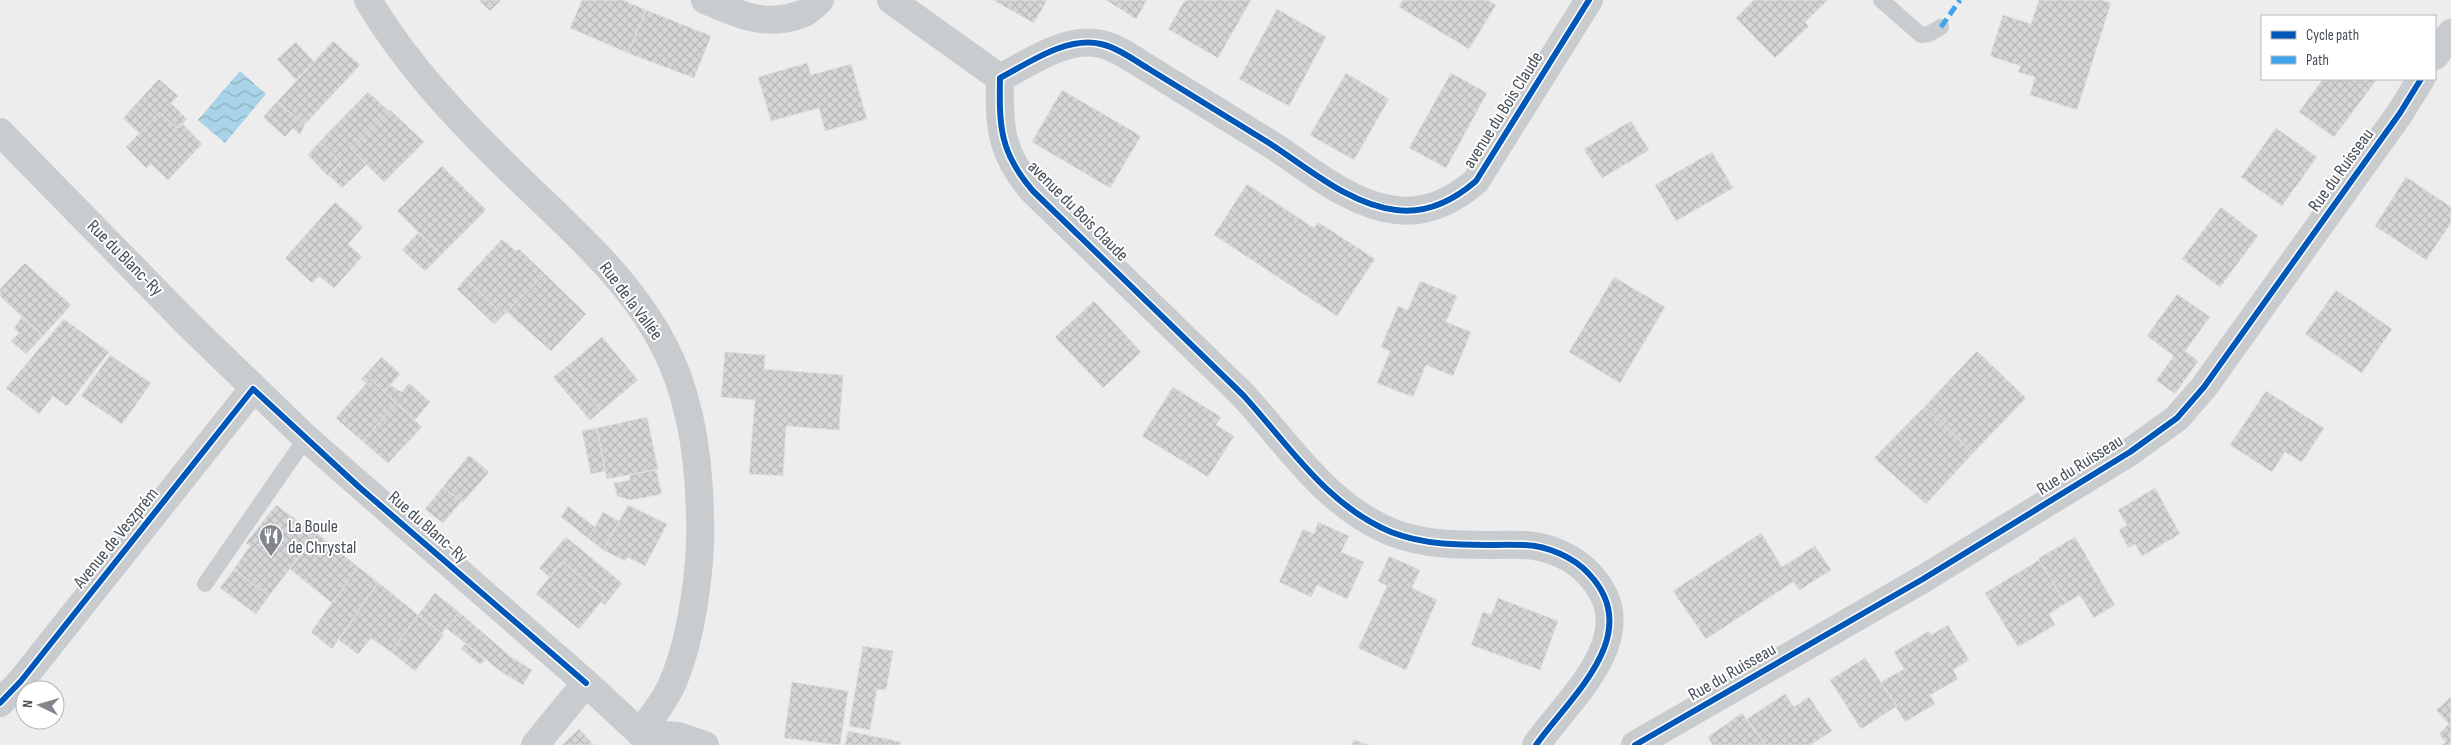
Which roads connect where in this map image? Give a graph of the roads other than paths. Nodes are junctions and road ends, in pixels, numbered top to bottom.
1 (368, 0) edge
2 (705, 0) edge
3 (820, 0) edge
4 (891, 0) edge
5 (1589, 0) edge
6 (1882, 0) edge
7 (1941, 27) dead end
8 (2451, 33) edge
9 (2436, 55) edge
10 (1000, 78) junction
11 (2420, 80) edge
12 (0, 132) edge
13 (253, 389) junction
14 (306, 438) junction
15 (205, 584) dead end
16 (586, 683) junction
17 (0, 703) edge
18 (645, 739) edge
19 (535, 745) edge
20 (705, 745) edge
21 (1536, 745) edge
22 (1635, 745) edge

1 - 18 street, Rue de la Vallée
2 - 3 street
4 - 10 street
5 - 10 street, avenue du Bois Claude
6 - 7 lane
8 - 9 street
10 - 21 street, avenue du Bois Claude
11 - 22 street, Rue du Ruisseau
12 - 13 street, Rue du Blanc-Ry
13 - 14 street, Rue du Blanc-Ry
13 - 17 street, Avenue de Veszprém
14 - 15 lane
14 - 16 street, Rue du Blanc-Ry
16 - 18 street, Rue du Blanc-Ry
16 - 19 street
18 - 20 street

